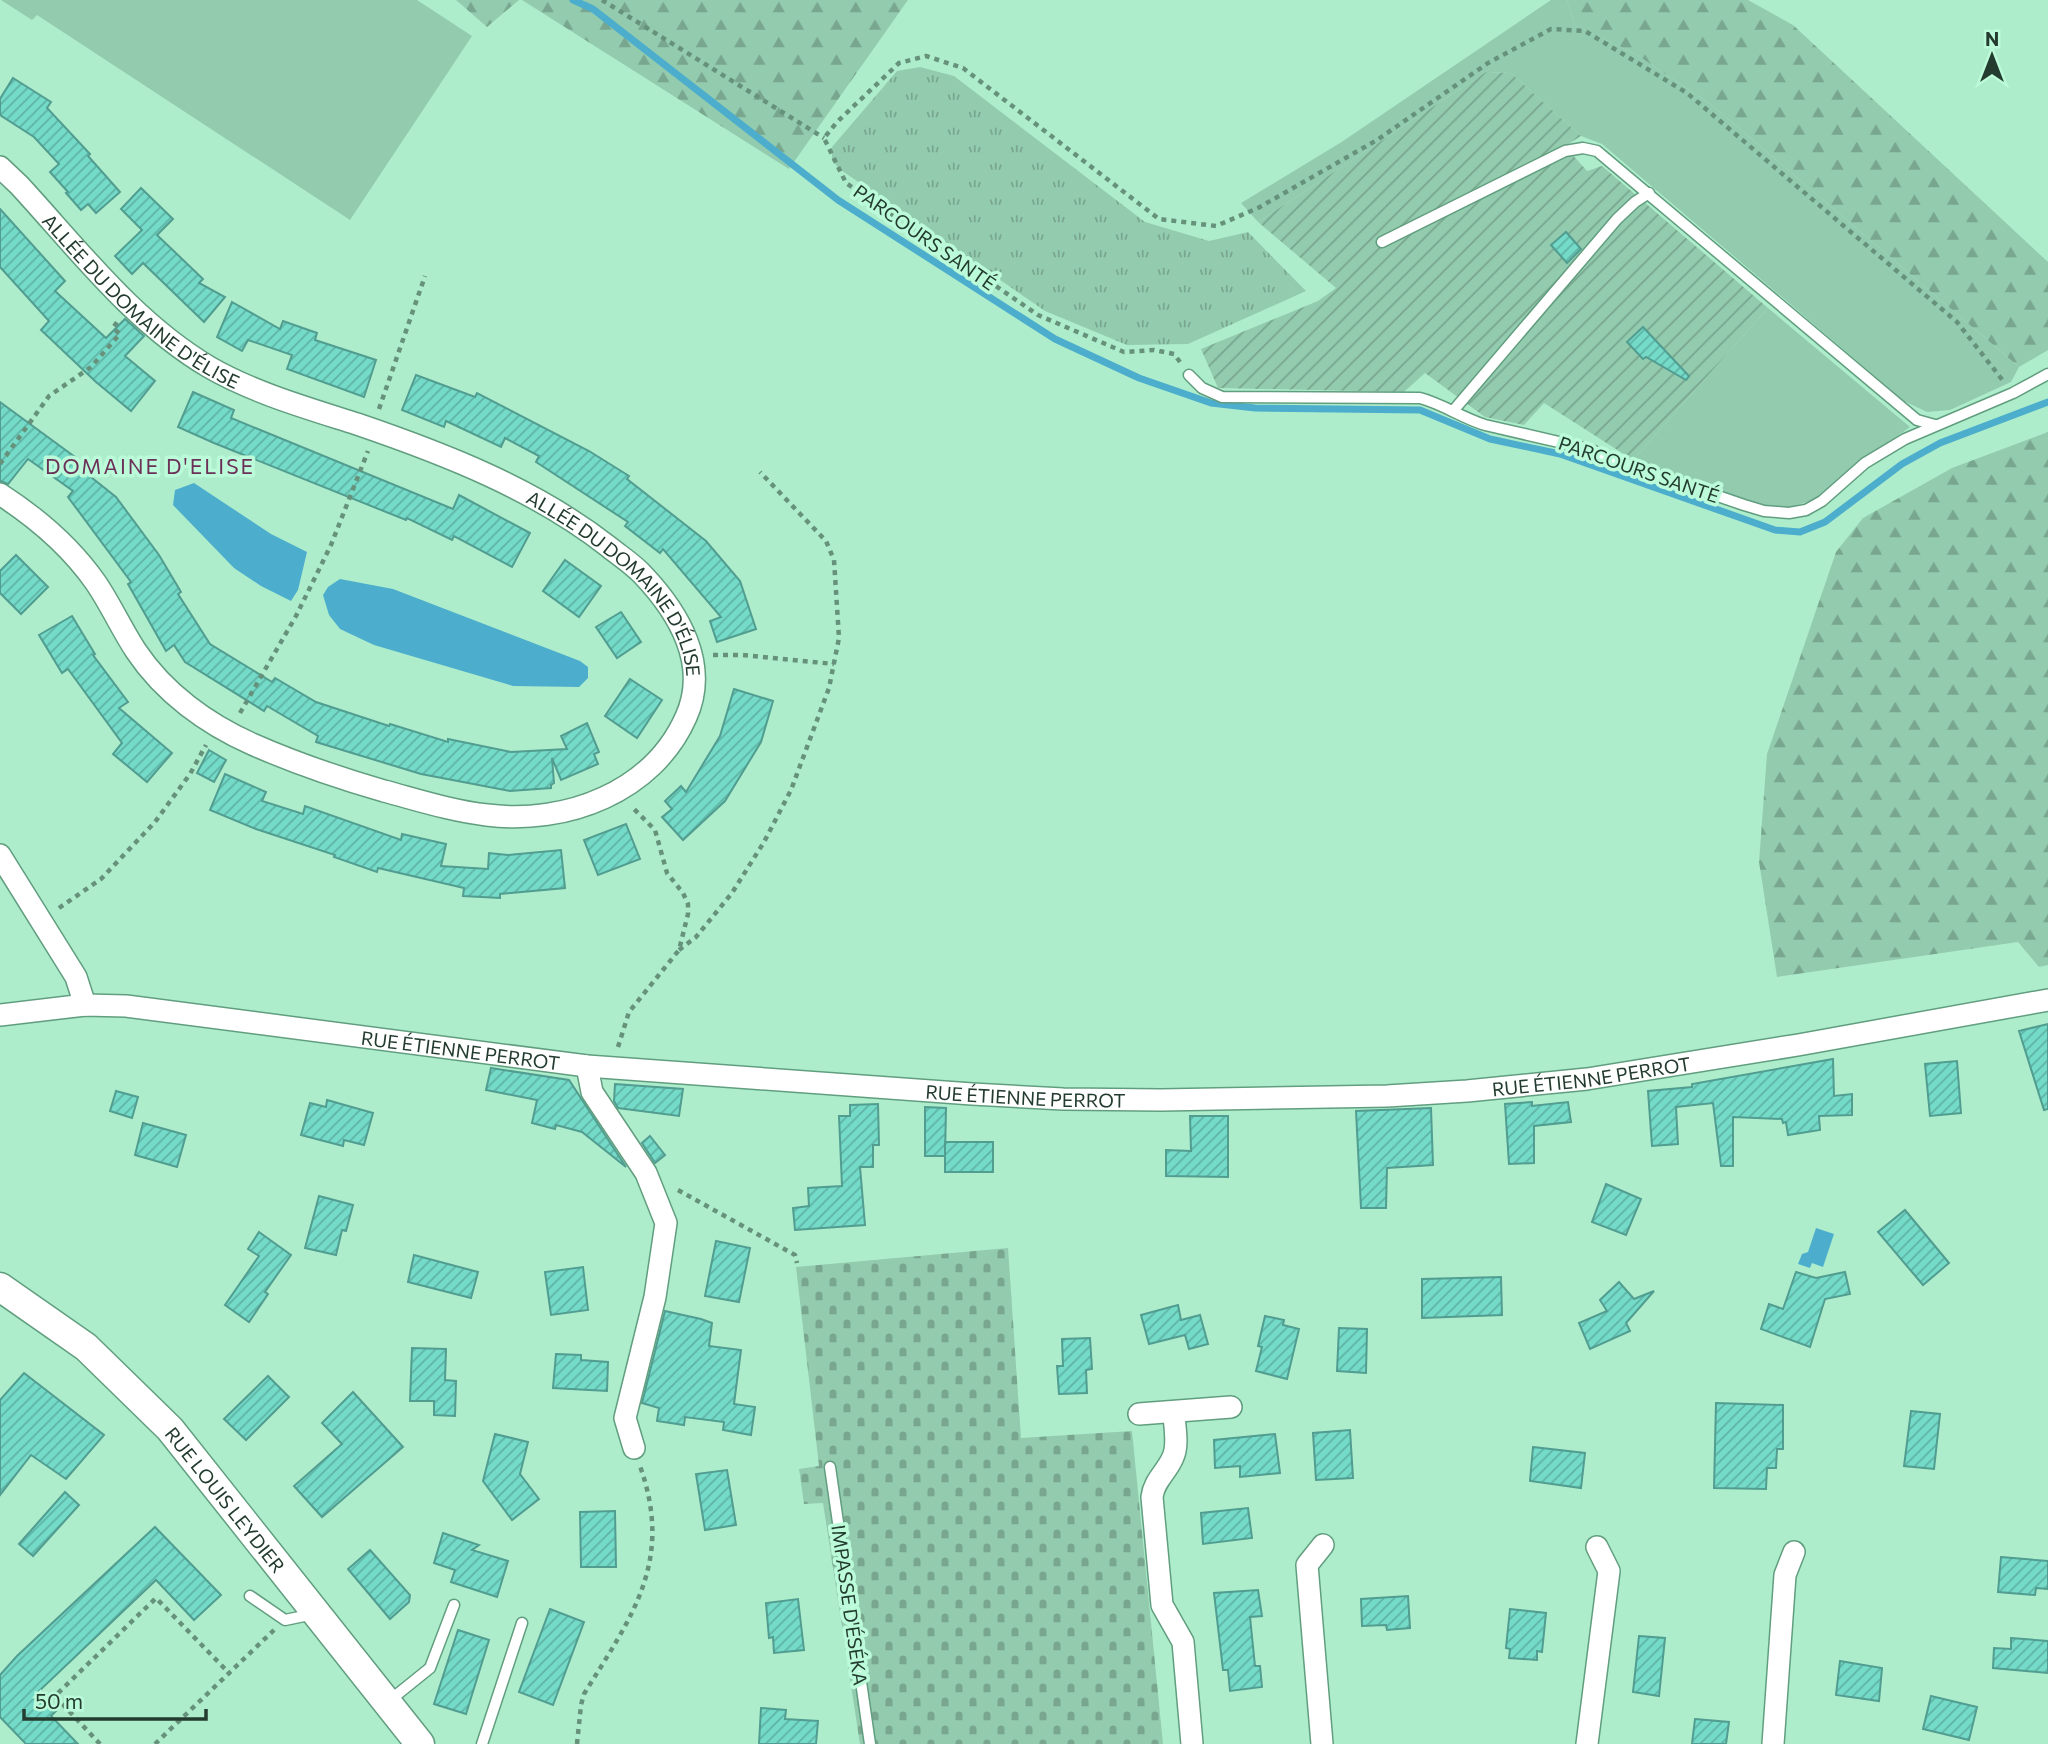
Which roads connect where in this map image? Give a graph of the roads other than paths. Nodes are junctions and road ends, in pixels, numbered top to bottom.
1 (0, 167) edge
2 (1649, 193) junction
3 (1382, 242) dead end
4 (2048, 374) edge
5 (1189, 375) road end
6 (1453, 411) junction
7 (1935, 425) junction
8 (0, 494) edge
9 (0, 855) edge
10 (2048, 1000) edge
11 (85, 1005) junction
12 (0, 1015) edge
13 (587, 1066) junction
14 (0, 1287) edge
15 (1231, 1407) dead end
16 (1174, 1412) junction
17 (1139, 1414) dead end
18 (634, 1448) road end
19 (830, 1467) dead end
20 (1323, 1545) dead end
21 (1597, 1547) dead end
22 (1794, 1552) dead end
23 (250, 1596) dead end
24 (454, 1605) dead end
25 (317, 1614) junction
26 (522, 1623) dead end
27 (388, 1703) junction
28 (420, 1744) edge
29 (482, 1744) edge
30 (870, 1744) edge
31 (1192, 1744) edge
32 (1321, 1744) edge
33 (1587, 1744) edge
34 (1773, 1744) edge

1 - 8 street, ALLÉE DU DOMAINE D'ÉLISE
2 - 3 lane
2 - 6 lane
2 - 7 lane
4 - 7 lane, PARCOURS SANTÉ
5 - 6 lane, PARCOURS SANTÉ
6 - 7 lane, PARCOURS SANTÉ
9 - 11 street
10 - 13 street, RUE ÉTIENNE PERROT
11 - 12 street, RUE ÉTIENNE PERROT
11 - 13 street, RUE ÉTIENNE PERROT
13 - 18 street
14 - 25 street, RUE LOUIS LEYDIER
15 - 16 street
16 - 17 street
16 - 31 street
19 - 30 lane, IMPASSE D'ÉSÉKA
20 - 32 street
21 - 33 street
22 - 34 street
23 - 25 lane
24 - 27 lane
25 - 27 street, RUE LOUIS LEYDIER
26 - 29 lane
27 - 28 street, RUE LOUIS LEYDIER

